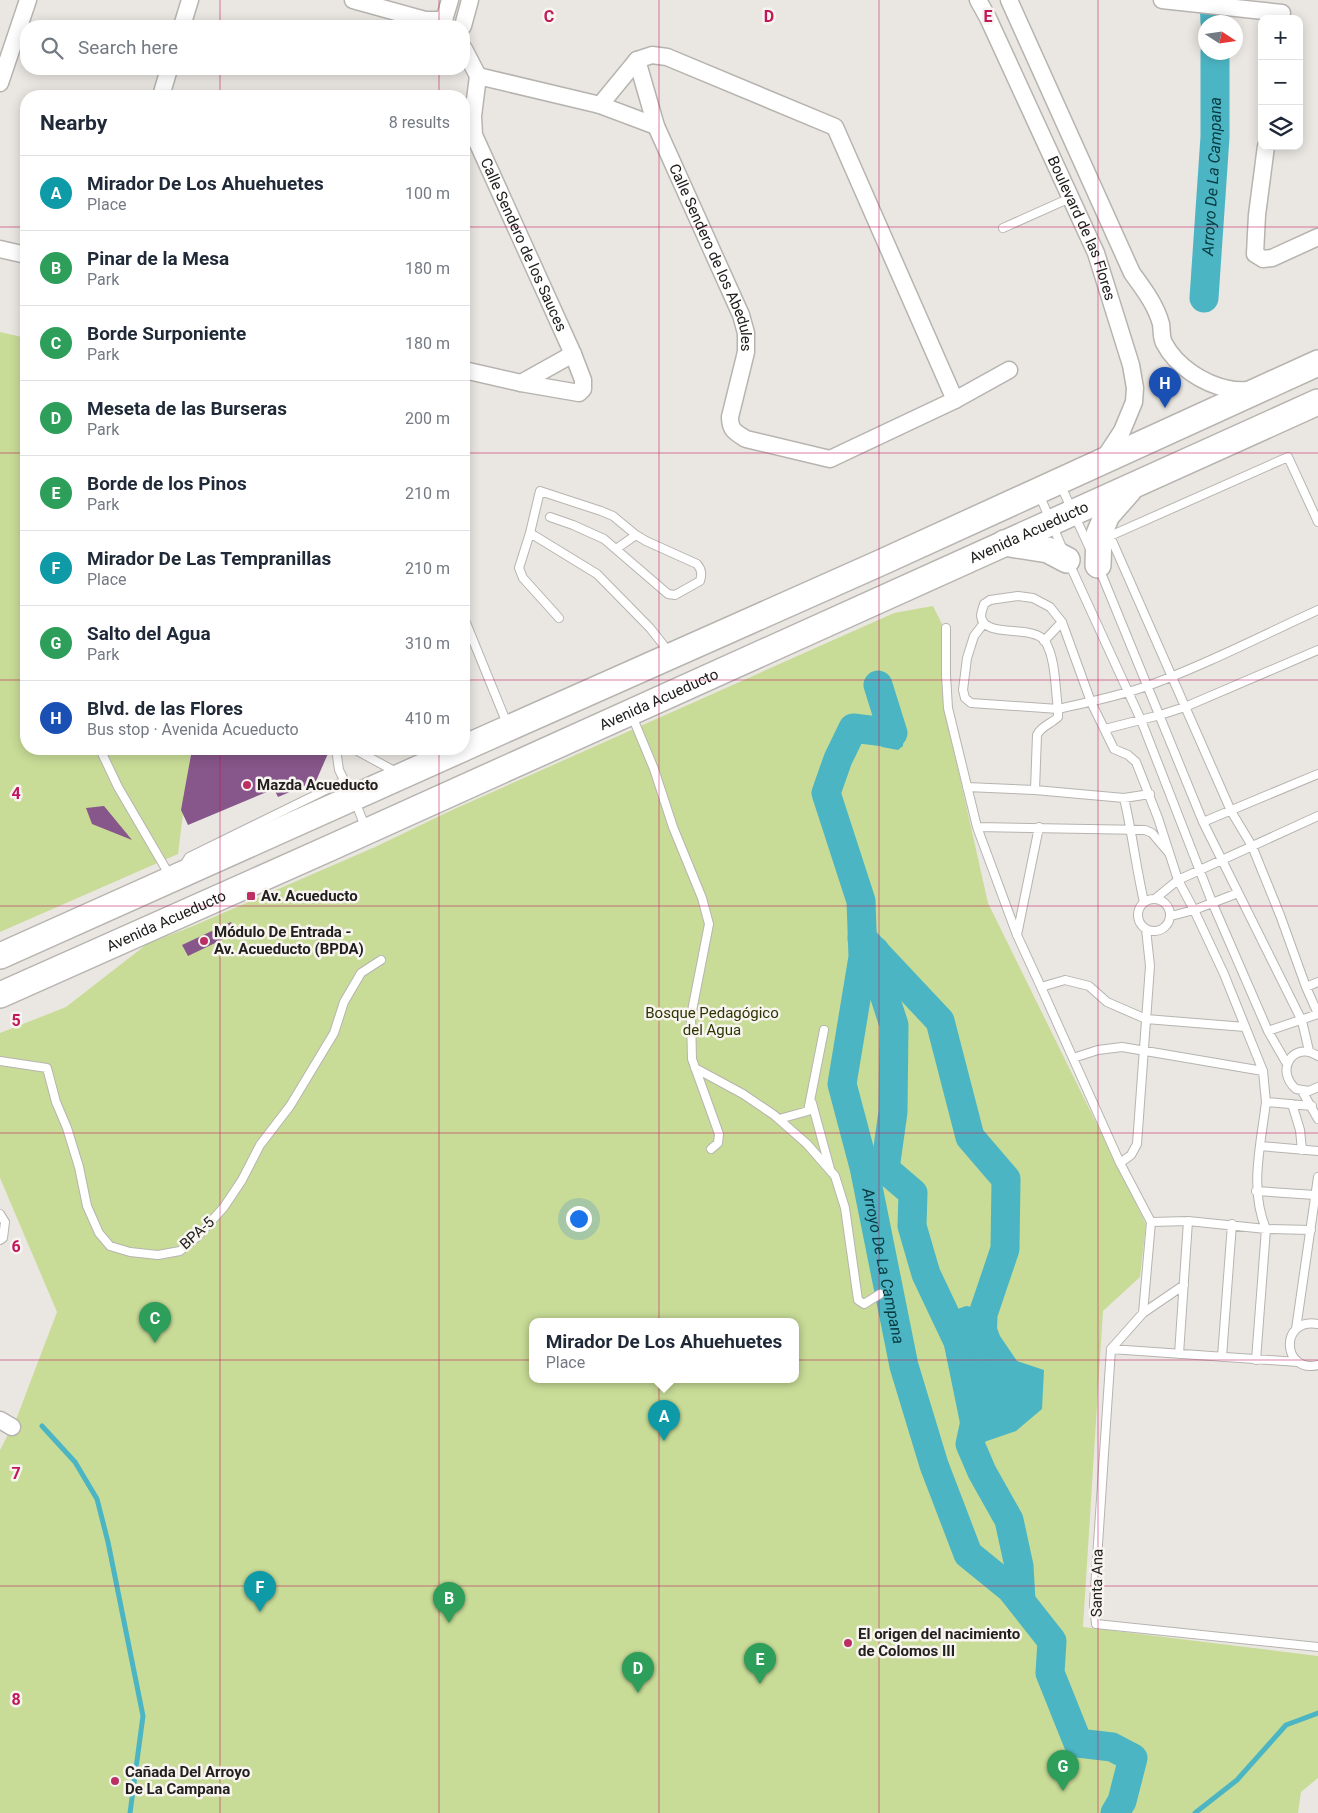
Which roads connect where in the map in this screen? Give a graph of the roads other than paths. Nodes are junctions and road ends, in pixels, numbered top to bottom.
1 (28, 0) edge
2 (190, 0) edge
3 (353, 0) edge
4 (450, 0) edge
5 (470, 0) edge
6 (978, 0) edge
7 (1009, 0) edge
8 (1162, 0) edge
9 (1282, 11) edge
10 (21, 20) edge
11 (184, 20) edge
12 (425, 20) edge
13 (447, 20) edge
14 (465, 20) edge
15 (20, 24) edge
16 (636, 60) junction
17 (470, 61) edge
18 (167, 75) edge
19 (478, 76) junction
20 (0, 83) edge
21 (163, 90) edge
22 (600, 105) junction
23 (656, 126) junction
24 (470, 133) edge
25 (470, 141) edge
26 (1265, 150) edge
27 (1087, 174) junction
28 (1067, 191) junction
29 (1003, 228) dead end
30 (1318, 237) edge
31 (0, 249) edge
32 (20, 254) edge
33 (572, 354) junction
34 (1318, 363) edge
35 (1009, 370) dead end
36 (470, 371) edge
37 (521, 383) junction
38 (1259, 390) junction
39 (955, 400) junction
40 (1318, 402) edge
41 (1101, 462) junction
42 (1134, 484) junction
43 (1048, 486) junction
44 (550, 517) dead end
45 (1061, 517) junction
46 (1318, 522) edge
47 (530, 533) junction
48 (636, 535) junction
49 (1004, 543) junction
50 (616, 549) junction
51 (1067, 560) junction
52 (1098, 565) junction
53 (1318, 610) edge
54 (559, 618) dead end
55 (1062, 622) junction
56 (984, 623) junction
57 (946, 628) dead end
58 (470, 633) edge
59 (1044, 641) junction
60 (1318, 650) edge
61 (671, 656) junction
62 (1172, 677) junction
63 (1148, 685) junction
64 (1127, 692) junction
65 (1091, 702) junction
66 (1185, 707) junction
67 (1058, 709) junction
68 (630, 712) junction
69 (1160, 715) junction
70 (1141, 720) junction
71 (509, 728) junction
72 (1105, 729) junction
73 (470, 745) edge
74 (103, 755) edge
75 (337, 755) edge
76 (365, 755) edge
77 (447, 755) edge
78 (1318, 774) edge
79 (402, 775) junction
80 (967, 787) junction
81 (349, 790) junction
82 (1035, 790) junction
83 (1150, 794) junction
84 (1124, 798) junction
85 (1231, 811) junction
86 (317, 814) junction
87 (1318, 816) edge
88 (1203, 822) junction
89 (977, 827) junction
90 (1039, 827) junction
91 (1132, 830) junction
92 (367, 831) junction
93 (1252, 846) junction
94 (330, 848) junction
95 (1171, 854) junction
96 (1222, 859) junction
97 (1199, 871) junction
98 (175, 876) junction
99 (1178, 880) junction
100 (1238, 893) junction
101 (1156, 898) junction
102 (1144, 902) junction
103 (1212, 902) junction
104 (1194, 910) junction
105 (1171, 916) junction
106 (1146, 929) junction
107 (1017, 935) junction
108 (0, 956) edge
109 (381, 960) dead end
110 (1318, 982) edge
111 (1040, 987) junction
112 (1306, 987) junction
113 (0, 994) edge
114 (1318, 1014) edge
115 (1146, 1019) junction
116 (1302, 1021) junction
117 (1245, 1027) junction
118 (824, 1030) dead end
119 (1268, 1031) junction
120 (1144, 1051) junction
121 (1315, 1054) edge
122 (1073, 1058) junction
123 (0, 1061) edge
124 (1287, 1064) junction
125 (695, 1068) junction
126 (1263, 1071) junction
127 (1318, 1087) edge
128 (1302, 1091) junction
129 (811, 1099) junction
130 (1266, 1102) junction
131 (1292, 1104) junction
132 (1312, 1106) junction
133 (779, 1119) junction
134 (1318, 1119) edge
135 (1260, 1146) junction
136 (711, 1149) dead end
137 (1302, 1150) junction
138 (1318, 1151) edge
139 (1120, 1163) junction
140 (830, 1171) junction
141 (1318, 1178) edge
142 (1256, 1191) junction
143 (1315, 1195) junction
144 (0, 1214) edge
145 (1188, 1221) junction
146 (1151, 1222) junction
147 (1232, 1224) junction
148 (1266, 1229) junction
149 (1311, 1230) junction
150 (0, 1240) edge
151 (1184, 1285) junction
152 (880, 1294) dead end
153 (1143, 1314) junction
154 (1318, 1324) edge
155 (1296, 1329) junction
156 (1111, 1349) junction
157 (1179, 1354) junction
158 (1222, 1357) junction
159 (1256, 1360) junction
160 (1298, 1362) junction
161 (1318, 1365) edge
162 (1318, 1647) edge

1 - 10 street
2 - 11 street
3 - 12 street
4 - 13 street
5 - 14 street
6 - 28 street, Boulevard de las Flores
7 - 27 street, Boulevard de las Flores
8 - 9 street
15 - 20 street
16 - 22 street
16 - 23 street, Calle Sendero de los Abedules
16 - 39 street
17 - 19 street
18 - 21 street
19 - 22 street
19 - 24 street, Calle Sendero de los Sauces
22 - 23 street
23 - 39 street, Calle Sendero de los Abedules
25 - 33 street, Calle Sendero de los Sauces
26 - 30 street
27 - 28 street
27 - 38 street, Boulevard de las Flores
28 - 29 lane
28 - 41 street, Boulevard de las Flores
31 - 32 street
33 - 37 street
33 - 37 street, Calle Sendero de los Sauces
34 - 38 main road
35 - 39 street, Calle Sendero de los Abedules
36 - 37 street, Calle Sendero de los Sauces
38 - 41 main road
40 - 42 main road, Avenida Acueducto
41 - 43 main road
42 - 45 main road, Avenida Acueducto
42 - 52 main road
43 - 45 lane
43 - 45 lane
43 - 61 main road
44 - 50 lane
45 - 49 main road, Avenida Acueducto
45 - 51 lane
45 - 52 lane
46 - 62 lane
47 - 48 lane
47 - 54 lane
47 - 61 lane
48 - 50 lane
48 - 50 lane
49 - 51 main road
49 - 68 main road, Avenida Acueducto
51 - 64 lane
52 - 63 lane
53 - 62 lane
55 - 56 lane
55 - 59 lane
55 - 65 lane
56 - 59 lane
56 - 67 lane
57 - 80 lane
58 - 71 lane
59 - 67 lane
60 - 66 lane
61 - 71 main road
62 - 63 lane
62 - 66 lane
63 - 64 lane
63 - 69 lane
64 - 65 lane
64 - 70 lane
65 - 67 lane
65 - 72 lane
66 - 69 lane
66 - 85 lane
67 - 82 lane
68 - 92 main road, Avenida Acueducto
68 - 125 lane
69 - 70 lane
69 - 88 lane
70 - 72 lane
70 - 97 lane
71 - 73 main road
72 - 83 lane
74 - 98 lane
75 - 81 lane
76 - 79 lane
77 - 79 main road
78 - 85 lane
79 - 81 main road
80 - 82 lane
80 - 89 lane
81 - 86 main road
81 - 92 lane
81 - 98 lane
82 - 84 lane
83 - 84 lane
83 - 95 lane
84 - 91 lane
85 - 88 lane
85 - 93 lane
86 - 94 main road
86 - 98 main road
87 - 93 lane
88 - 96 lane
89 - 90 lane
89 - 107 lane
90 - 91 lane
90 - 107 lane
91 - 95 lane
91 - 102 lane
92 - 94 main road, Avenida Acueducto
93 - 96 lane
93 - 112 lane
94 - 113 main road, Avenida Acueducto
95 - 99 lane
96 - 97 lane
96 - 100 lane
97 - 99 lane
97 - 103 lane
98 - 108 main road
99 - 101 lane
99 - 104 lane
100 - 103 lane
100 - 116 lane
101 - 102 lane
101 - 105 lane
102 - 106 lane
103 - 104 lane
103 - 119 lane
104 - 105 lane
104 - 117 lane
105 - 106 lane
106 - 115 lane
107 - 111 lane
109 - 123 lane, BPA-5
110 - 112 lane
111 - 115 lane
111 - 122 lane
112 - 114 lane
114 - 116 lane
115 - 117 lane
115 - 120 lane
116 - 119 lane
116 - 121 lane
117 - 126 lane
118 - 129 lane
119 - 124 lane
120 - 122 lane
120 - 126 lane
120 - 139 lane
121 - 124 lane
122 - 139 lane
124 - 128 lane
125 - 133 lane
125 - 136 lane
126 - 130 lane
127 - 128 lane
128 - 132 lane
129 - 133 lane
129 - 140 lane
130 - 131 lane
130 - 135 lane
131 - 132 lane
131 - 137 lane
132 - 134 lane
133 - 140 lane
135 - 137 lane
135 - 142 lane
137 - 138 lane
139 - 146 lane
140 - 152 lane
141 - 143 lane
142 - 143 lane
142 - 148 lane
143 - 149 lane
144 - 150 lane
145 - 146 lane
145 - 147 lane
145 - 151 lane
146 - 153 lane
147 - 148 lane
147 - 158 lane
148 - 149 lane
148 - 159 lane
149 - 155 lane
151 - 153 lane
151 - 157 lane
153 - 156 lane
154 - 155 lane
155 - 160 lane
156 - 157 lane
156 - 162 lane, Santa Ana
157 - 158 lane
158 - 159 lane
159 - 160 lane
160 - 161 lane

